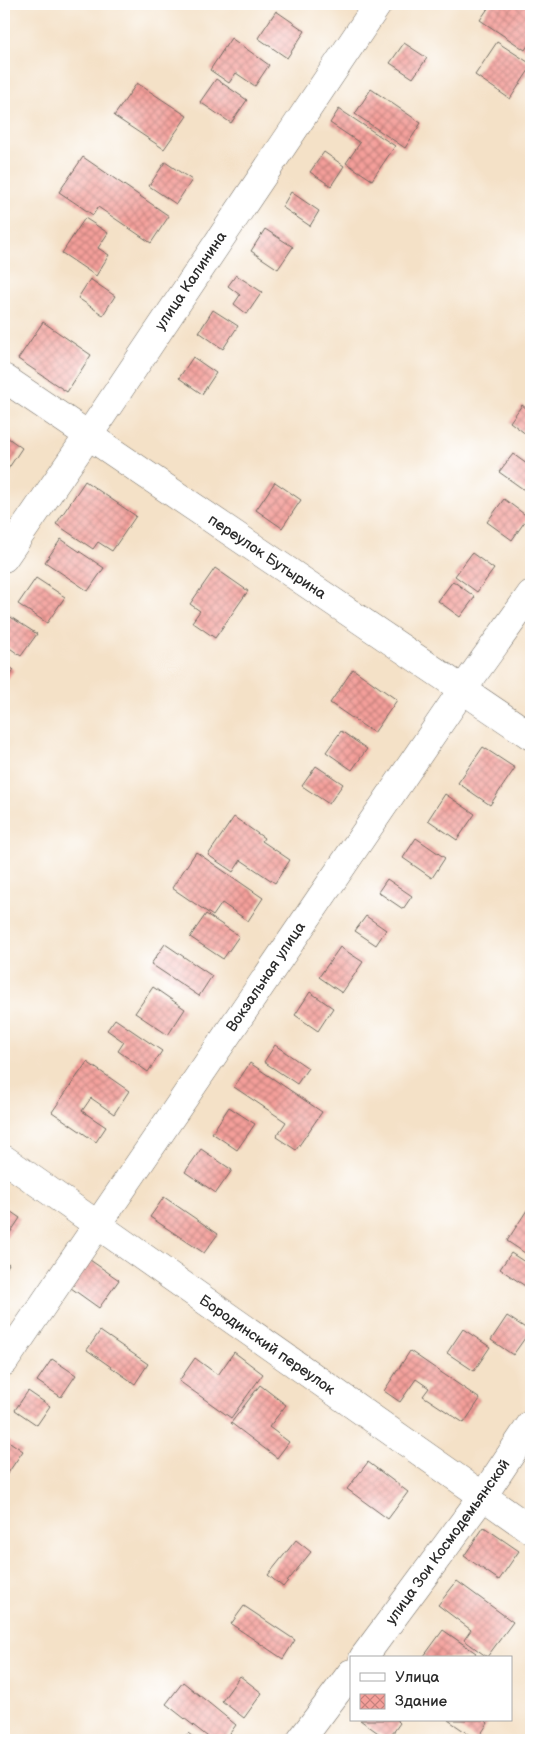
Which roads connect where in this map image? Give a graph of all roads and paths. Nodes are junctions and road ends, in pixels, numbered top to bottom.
1 (378, 4) edge
2 (4, 378) edge
3 (88, 436) junction
4 (4, 558) edge
5 (531, 594) edge
6 (463, 689) junction
7 (531, 736) edge
8 (4, 1159) edge
9 (97, 1226) junction
10 (4, 1362) edge
11 (531, 1424) edge
12 (483, 1496) junction
13 (531, 1530) edge
14 (364, 1656) edge
15 (350, 1674) edge
16 (301, 1740) edge

1 - 3 street, улица Калинина
2 - 3 street, переулок Бутырина
3 - 4 street, улица Калинина
3 - 6 street, переулок Бутырина
5 - 6 street, Вокзальная улица
6 - 7 street, переулок Бутырина
6 - 9 street, Вокзальная улица
8 - 9 street, Бородинский переулок
9 - 10 street, Вокзальная улица
9 - 12 street, Бородинский переулок
11 - 12 street, улица Зои Космодемьянской
12 - 13 street, Бородинский переулок
12 - 14 street, улица Зои Космодемьянской
15 - 16 street

